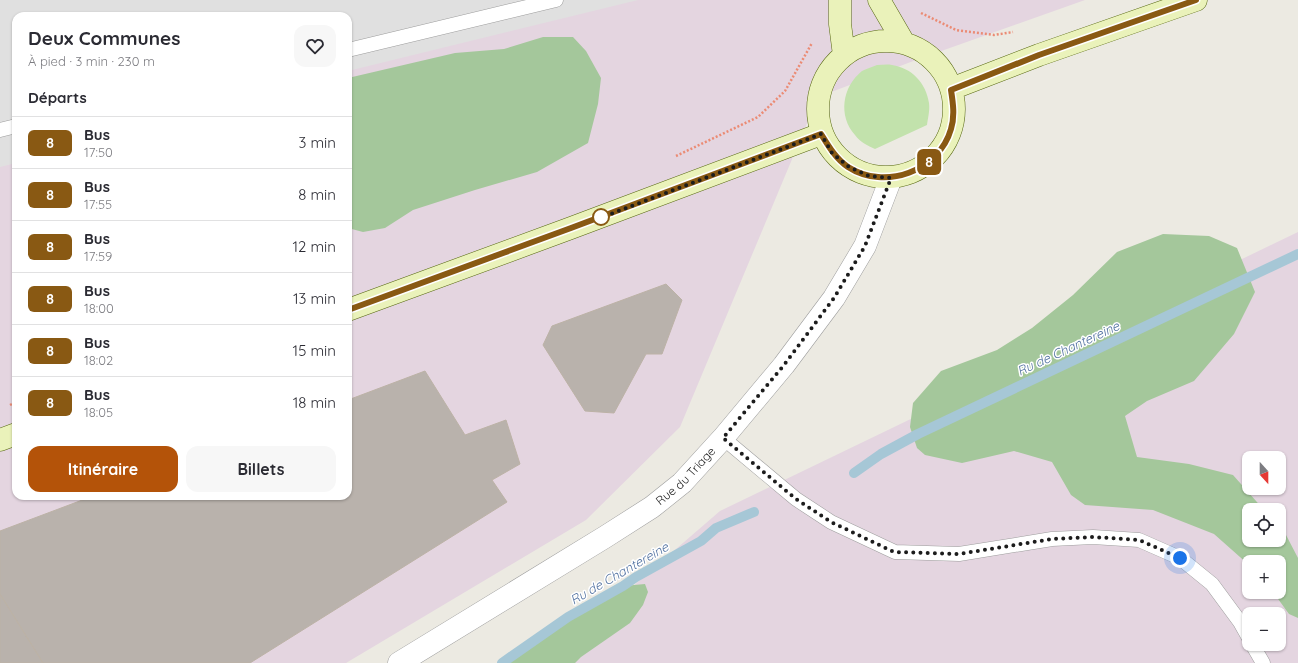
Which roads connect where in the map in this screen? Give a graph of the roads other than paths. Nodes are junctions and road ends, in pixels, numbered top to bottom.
1 (556, 0) edge
2 (840, 0) edge
3 (879, 0) edge
4 (1196, 0) edge
5 (904, 43) junction
6 (352, 49) edge
7 (844, 55) junction
8 (951, 90) junction
9 (12, 127) edge
10 (0, 130) edge
11 (821, 134) junction
12 (891, 178) junction
13 (352, 309) edge
14 (12, 436) edge
15 (723, 438) junction
16 (0, 440) edge
17 (1242, 626) edge
18 (1256, 651) edge
19 (400, 663) edge
20 (1263, 663) edge

1 - 6 lane
2 - 7 street
3 - 5 street
4 - 8 street
5 - 7 street
5 - 8 street
7 - 11 street
8 - 12 street
9 - 10 lane
11 - 12 street
11 - 13 street
12 - 15 street, Rue du Triage
14 - 16 street
15 - 17 lane
15 - 19 street, Rue du Triage
18 - 20 lane

